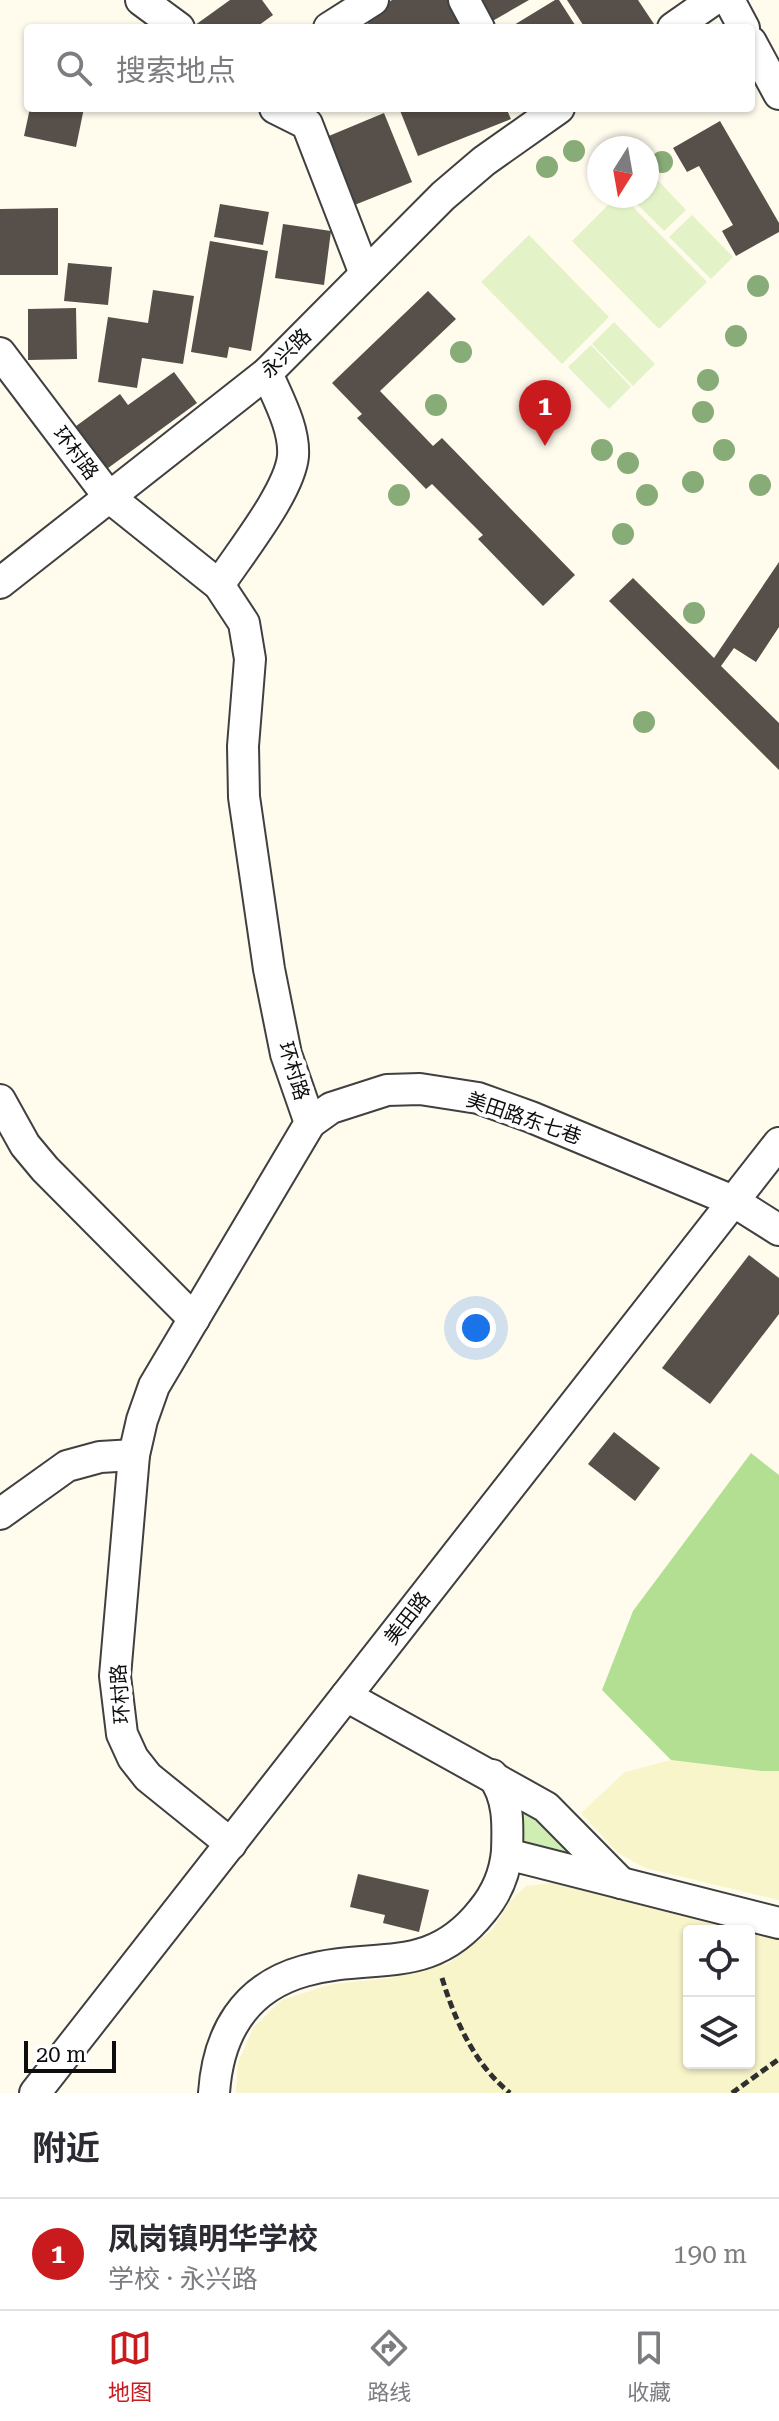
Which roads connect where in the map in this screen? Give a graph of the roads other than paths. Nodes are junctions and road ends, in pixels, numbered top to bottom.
1 (141, 0) edge
2 (373, 0) edge
3 (464, 0) edge
4 (713, 0) edge
5 (729, 0) edge
6 (174, 24) edge
7 (335, 24) edge
8 (477, 24) edge
9 (679, 24) edge
10 (742, 24) edge
11 (755, 49) edge
12 (779, 94) edge
13 (283, 112) edge
14 (528, 117) edge
15 (365, 274) junction
16 (0, 353) edge
17 (267, 373) junction
18 (109, 497) junction
19 (0, 583) edge
20 (219, 585) junction
21 (0, 1100) edge
22 (310, 1123) junction
23 (779, 1143) edge
24 (733, 1201) junction
25 (779, 1230) edge
26 (194, 1319) junction
27 (134, 1455) junction
28 (0, 1514) edge
29 (346, 1696) junction
30 (492, 1775) junction
31 (231, 1844) junction
32 (507, 1854) junction
33 (621, 1883) junction
34 (779, 1923) edge
35 (35, 2093) edge
36 (214, 2093) edge

1 - 6 street
2 - 7 street
3 - 8 street
4 - 9 street
5 - 10 street
11 - 12 street
13 - 15 street
14 - 15 street, 永兴路
15 - 17 street, 永兴路
16 - 18 street, 环村路
17 - 18 street, 永兴路
17 - 20 street
18 - 19 street, 永兴路
18 - 20 street, 环村路
20 - 22 street, 环村路
21 - 26 street
22 - 24 street, 美田路东七巷
22 - 26 street, 环村路
23 - 24 street, 美田路
24 - 25 street, 美田路东七巷
24 - 29 street, 美田路
26 - 27 street, 环村路
27 - 28 street
27 - 31 street, 环村路
29 - 30 street
29 - 31 street, 美田路
30 - 32 street
30 - 33 street
31 - 35 street, 美田路
32 - 33 street
32 - 36 street
33 - 34 street

